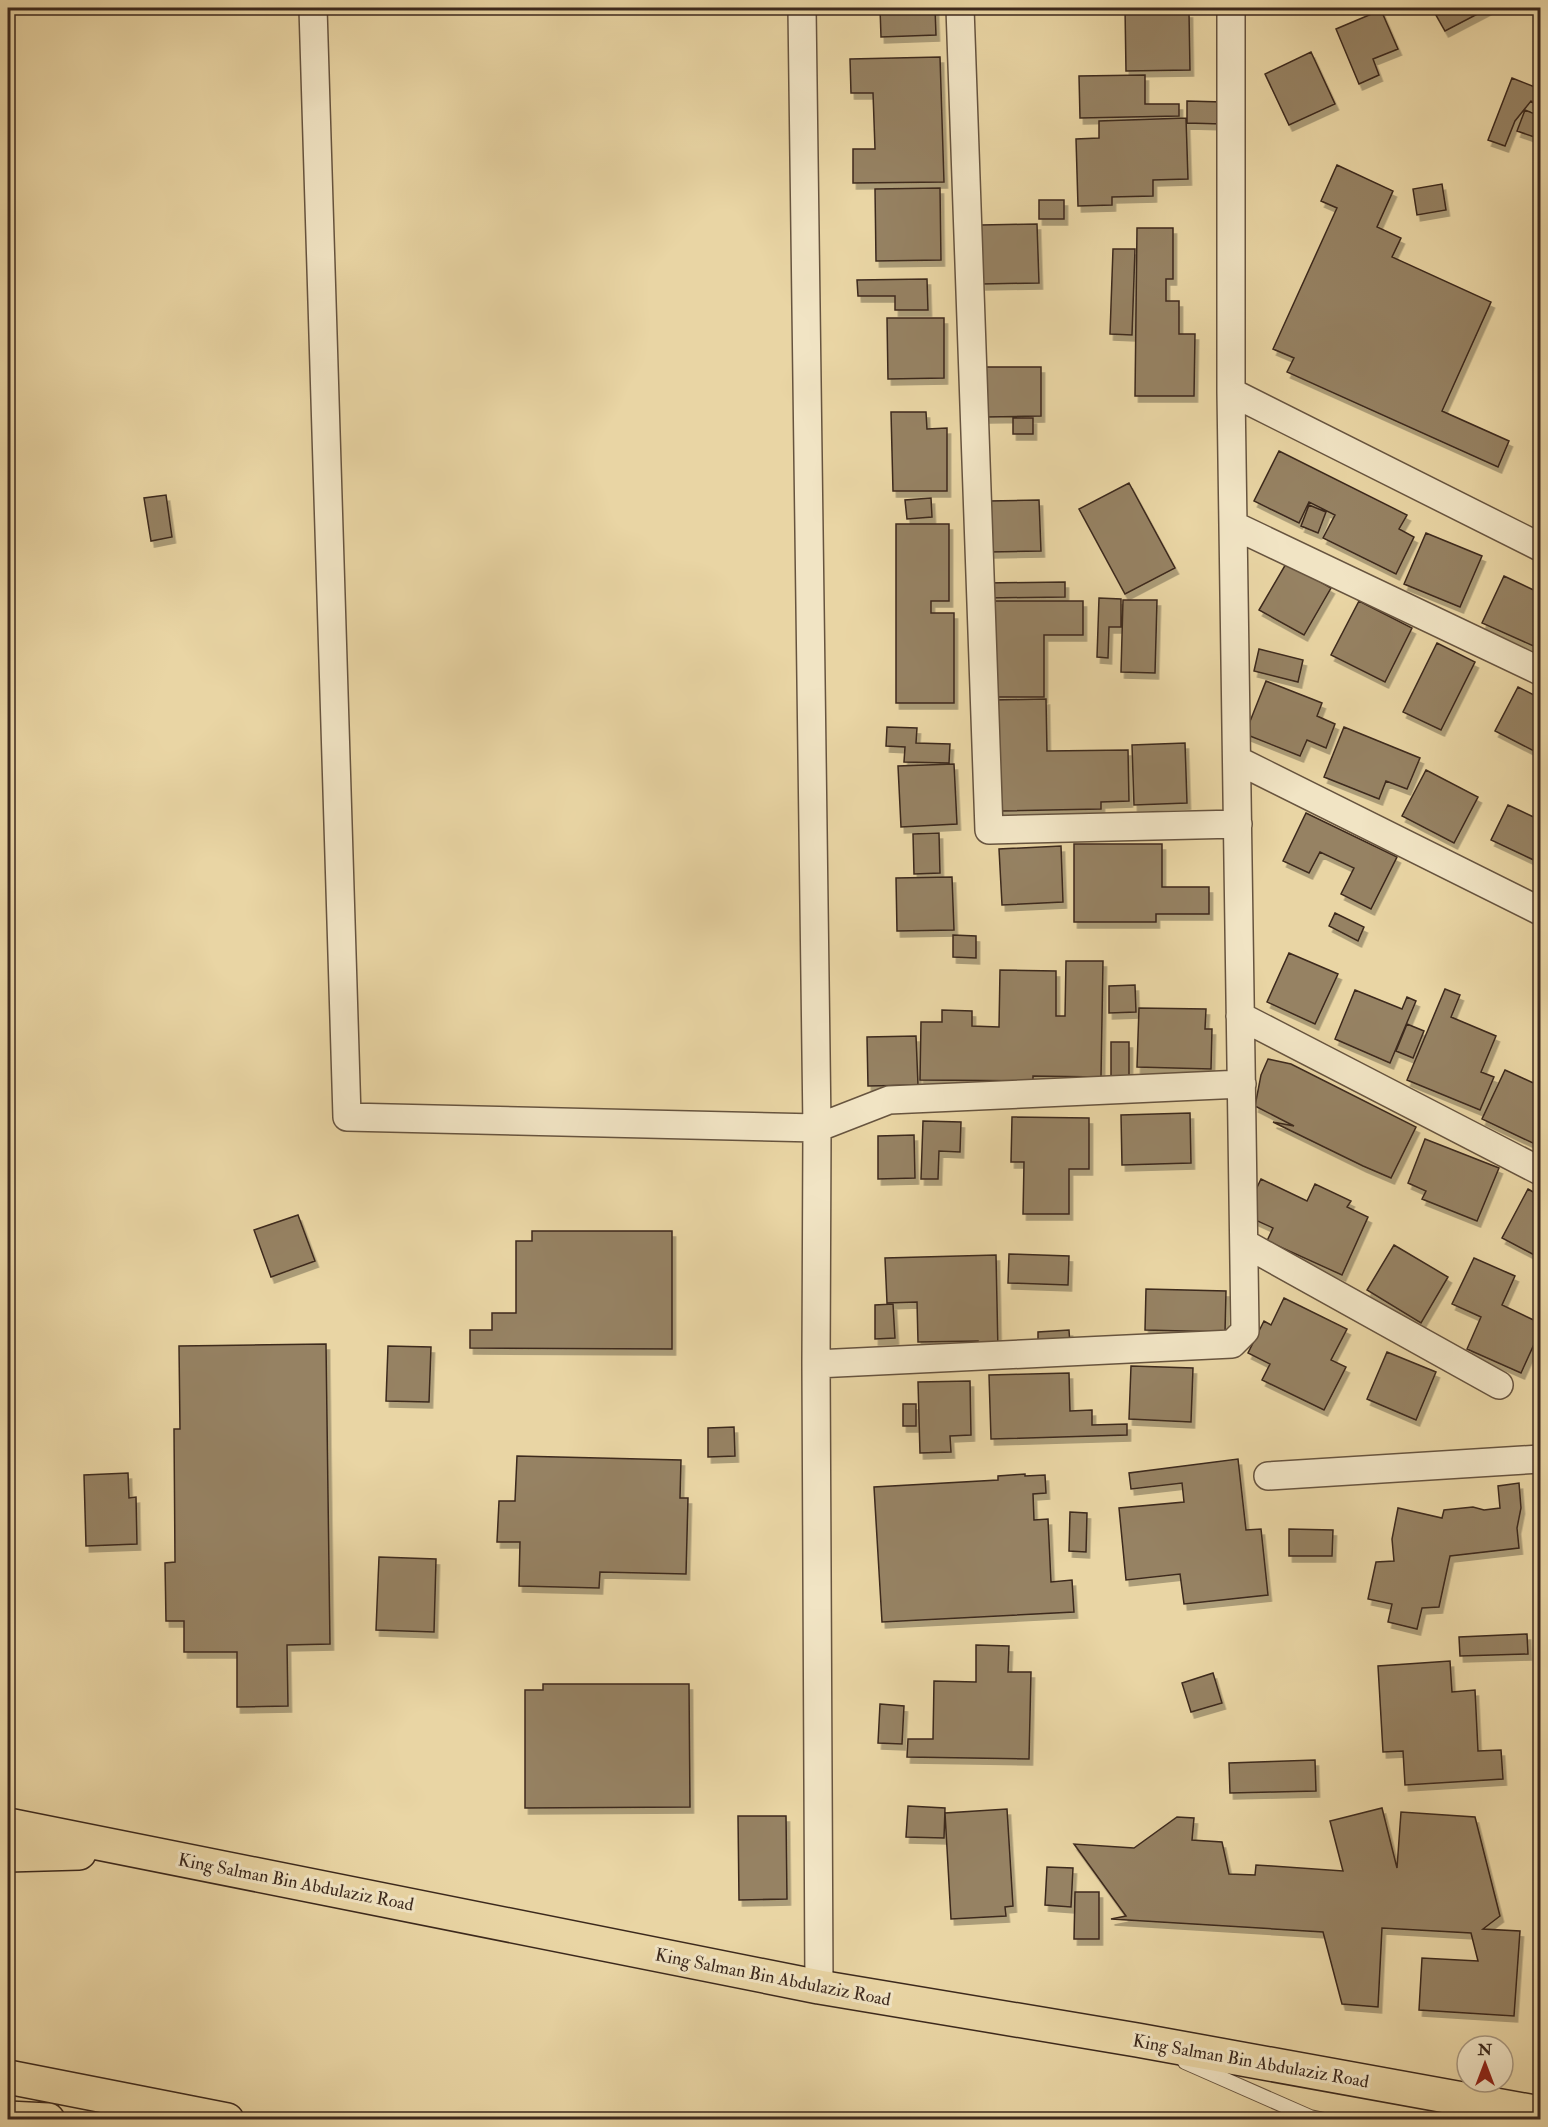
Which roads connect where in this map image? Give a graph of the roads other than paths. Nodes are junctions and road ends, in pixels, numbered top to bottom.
1 (313, 8) edge
2 (802, 8) edge
3 (960, 8) edge
4 (1231, 8) edge
5 (1231, 392) junction
6 (1233, 525) junction
7 (1540, 547) edge
8 (1540, 671) edge
9 (1237, 759) junction
10 (1238, 824) junction
11 (1540, 911) edge
12 (1240, 1016) junction
13 (1242, 1084) junction
14 (817, 1128) junction
15 (1540, 1171) edge
16 (1244, 1243) junction
17 (816, 1364) junction
18 (1499, 1385) dead end
19 (1540, 1459) edge
20 (1268, 1476) dead end
21 (8, 1825) edge
22 (144, 1851) junction
23 (8, 1855) edge
24 (819, 1987) junction
25 (1137, 2040) junction
26 (8, 2077) edge
27 (1540, 2113) edge
28 (8, 2118) edge
29 (48, 2120) edge
30 (227, 2120) edge
31 (1324, 2120) edge

1 - 14 street
2 - 14 street
3 - 10 street
4 - 5 street
5 - 6 street
5 - 7 street
6 - 8 street
6 - 9 street
9 - 10 street
9 - 11 street
10 - 12 street
12 - 13 street
12 - 15 street
13 - 14 street
13 - 16 street
14 - 17 street
16 - 17 street
16 - 18 street
17 - 24 street
19 - 20 street
21 - 22 main road, King Salman Bin Abdulaziz Road
22 - 23 main road
22 - 24 main road, King Salman Bin Abdulaziz Road
24 - 25 main road, King Salman Bin Abdulaziz Road
25 - 27 main road, King Salman Bin Abdulaziz Road
25 - 31 lane
26 - 30 main road
28 - 29 main road

